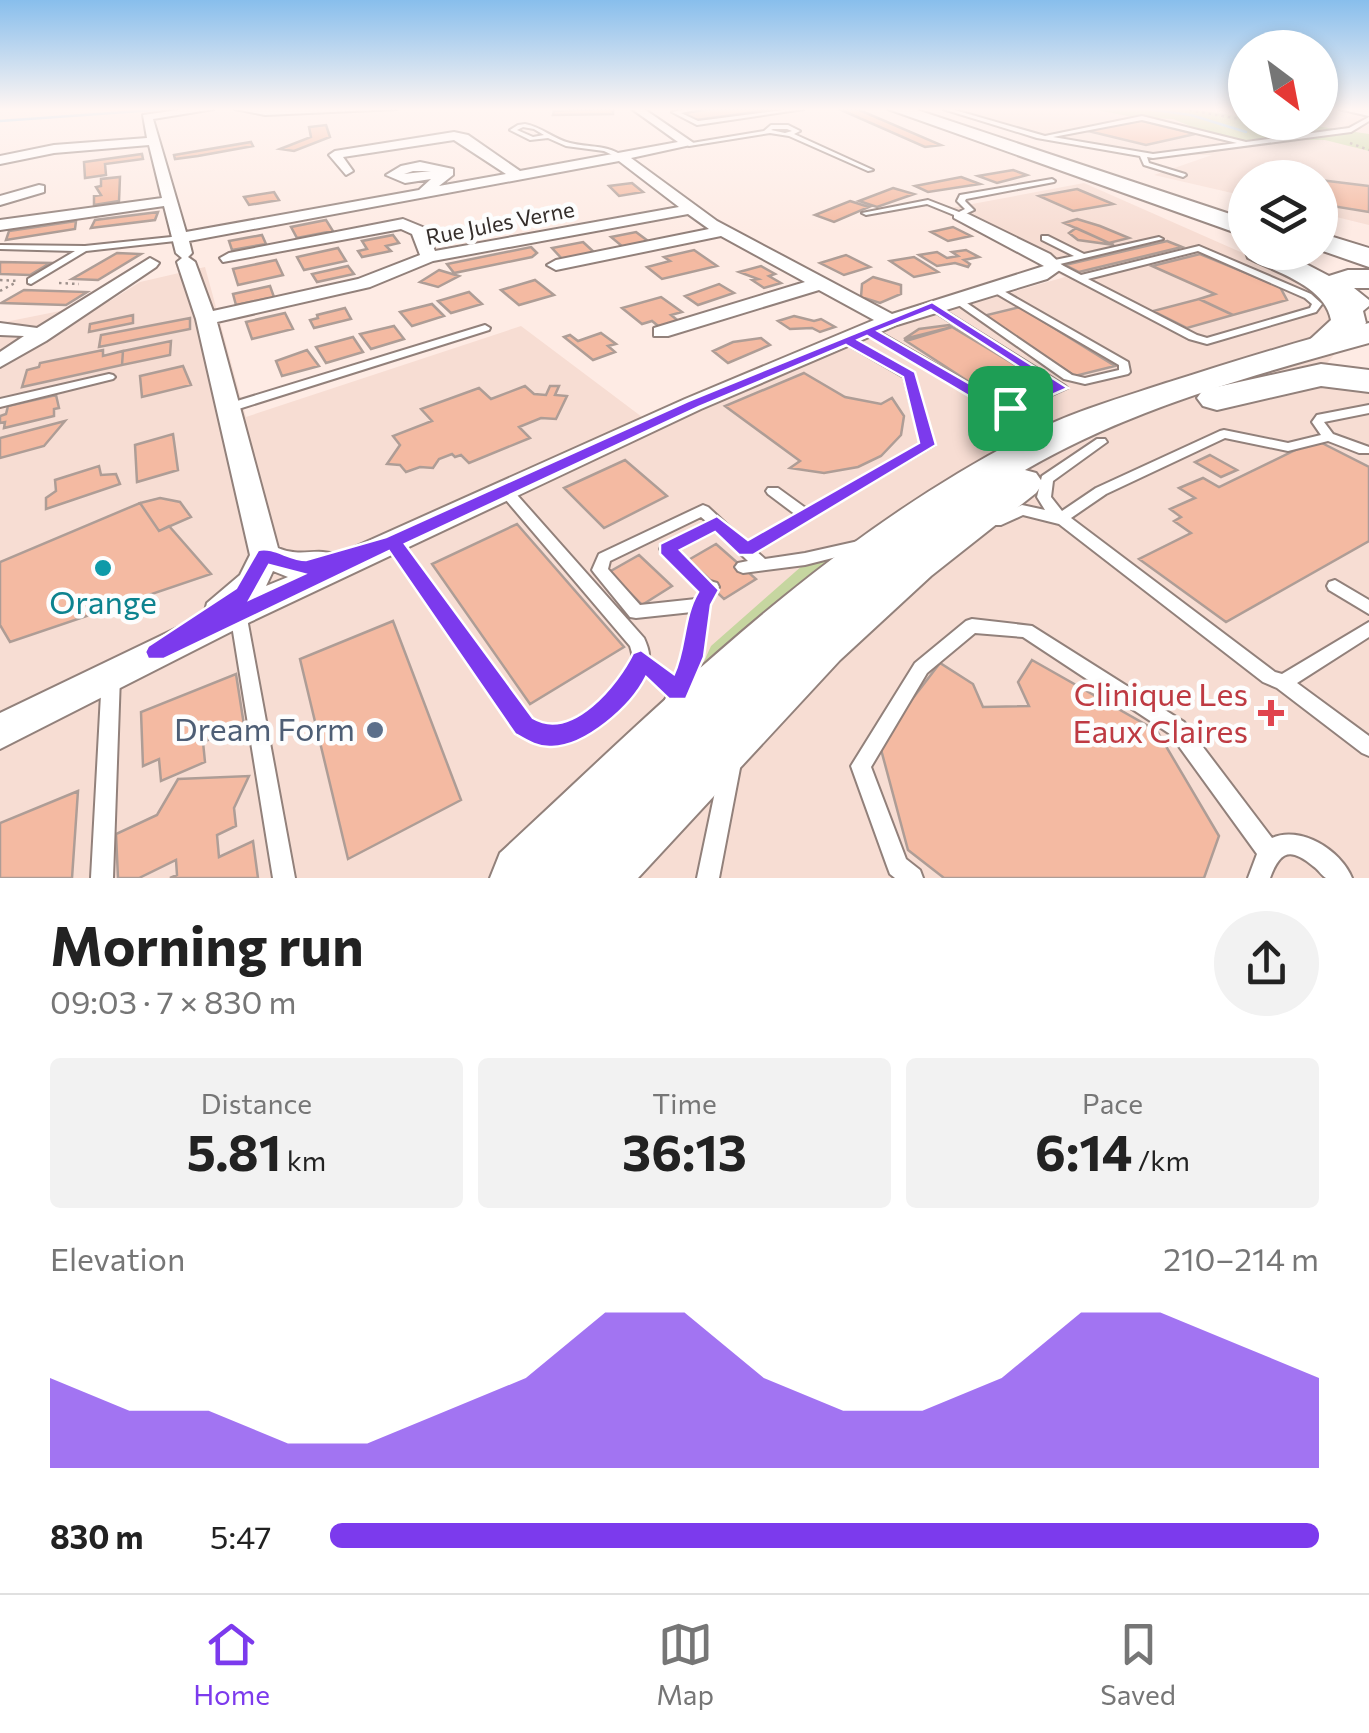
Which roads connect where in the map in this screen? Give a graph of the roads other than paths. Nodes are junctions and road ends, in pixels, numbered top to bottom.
1 (49, 150) edge
2 (157, 150) edge
3 (362, 150) edge
4 (481, 150) edge
5 (609, 150) edge
6 (663, 150) edge
7 (825, 150) edge
8 (1009, 150) edge
9 (1018, 150) edge
10 (1062, 150) edge
11 (1066, 150) edge
12 (1098, 150) edge
13 (1216, 150) edge
14 (1143, 155) junction
15 (623, 159) junction
16 (0, 160) edge
17 (870, 170) dead end
18 (346, 171) dead end
19 (447, 172) dead end
20 (1184, 174) joint
21 (518, 176) junction
22 (1052, 181) dead end
23 (39, 190) dead end
24 (418, 195) junction
25 (0, 201) edge
26 (171, 201) junction
27 (688, 210) junction
28 (1228, 210) edge
29 (866, 213) dead end
30 (959, 215) junction
31 (1228, 222) edge
32 (1338, 223) edge
33 (0, 225) edge
34 (723, 231) junction
35 (1369, 231) edge
36 (1045, 238) dead end
37 (1159, 239) dead end
38 (1228, 239) edge
39 (0, 247) edge
40 (1338, 247) edge
41 (85, 249) junction
42 (1228, 254) edge
43 (172, 256) junction
44 (1082, 256) junction
45 (429, 257) junction
46 (228, 258) dead end
47 (1369, 258) edge
48 (1054, 264) junction
49 (556, 265) dead end
50 (1338, 268) edge
51 (1291, 270) edge
52 (1295, 270) edge
53 (1369, 270) edge
54 (1079, 278) junction
55 (1369, 280) edge
56 (31, 281) dead end
57 (819, 284) junction
58 (995, 288) junction
59 (956, 299) junction
60 (932, 306) junction
61 (1369, 309) edge
62 (206, 319) junction
63 (485, 328) dead end
64 (0, 329) edge
65 (868, 330) junction
66 (661, 332) dead end
67 (1369, 333) edge
68 (39, 337) junction
69 (1320, 346) junction
70 (1369, 354) edge
71 (0, 361) edge
72 (1369, 368) edge
73 (109, 377) dead end
74 (1369, 381) edge
75 (1217, 398) junction
76 (0, 403) edge
77 (228, 408) junction
78 (1369, 409) edge
79 (1328, 437) junction
80 (1101, 442) junction
81 (1368, 449) edge
82 (504, 490) junction
83 (773, 491) dead end
84 (806, 516) junction
85 (1060, 519) junction
86 (717, 522) junction
87 (652, 535) junction
88 (900, 536) junction
89 (392, 542) junction
90 (667, 549) junction
91 (746, 550) junction
92 (265, 555) junction
93 (761, 564) junction
94 (743, 568) dead end
95 (1335, 586) dead end
96 (707, 594) junction
97 (871, 600) junction
98 (1369, 608) edge
99 (238, 613) junction
100 (1369, 630) edge
101 (156, 652) junction
102 (111, 676) junction
103 (1283, 683) junction
104 (750, 714) junction
105 (0, 732) edge
106 (1369, 746) edge
107 (642, 766) junction
108 (1269, 852) junction
109 (102, 878) edge
110 (284, 878) edge
111 (525, 878) edge
112 (590, 878) edge
113 (708, 878) edge
114 (912, 878) edge
115 (1259, 878) edge
116 (1341, 878) edge

1 - 16 street
2 - 26 street
3 - 18 street
4 - 21 street
5 - 15 lane
6 - 15 street
7 - 17 lane
8 - 38 highway
9 - 31 highway
10 - 28 highway
11 - 20 highway
12 - 14 lane
13 - 14 lane
14 - 20 lane
15 - 21 street
15 - 27 street
19 - 24 street
21 - 24 street
22 - 30 lane
23 - 25 street
24 - 43 street
26 - 33 street
26 - 43 street
27 - 34 street
27 - 45 street, Rue Jules Verne
29 - 30 lane
30 - 48 street
32 - 35 highway
34 - 49 street
34 - 57 street
36 - 44 lane
37 - 44 lane
39 - 41 lane
40 - 47 highway
41 - 43 lane
41 - 56 lane
42 - 54 lane
43 - 62 street
43 - 68 street
44 - 48 lane
45 - 46 street
45 - 62 street, Rue Jules Verne
48 - 54 lane
48 - 58 street
50 - 53 highway
51 - 54 lane
52 - 69 highway
55 - 61 highway
57 - 65 street
57 - 66 street
58 - 59 street
58 - 59 lane
59 - 60 street
60 - 65 street
60 - 65 lane
62 - 77 street
63 - 77 lane
64 - 68 street
65 - 82 street
65 - 84 lane
67 - 69 main road
68 - 71 street
69 - 88 main road
70 - 72 highway
70 - 75 main road
73 - 76 lane
74 - 75 highway
75 - 80 main road
77 - 92 street
78 - 79 lane
79 - 81 lane
79 - 85 lane
80 - 85 lane
80 - 97 main road
82 - 89 street
82 - 89 lane
83 - 84 lane
84 - 91 lane
85 - 97 lane
85 - 103 lane
86 - 87 lane
86 - 90 lane
86 - 91 lane
87 - 90 lane
87 - 96 lane
88 - 93 lane
88 - 107 main road
89 - 92 street
89 - 99 street
90 - 96 lane
91 - 93 lane
92 - 101 street
93 - 94 lane
95 - 98 lane
96 - 107 lane
97 - 104 main road
99 - 101 street
99 - 110 lane
100 - 103 lane
101 - 102 street
102 - 105 street
102 - 109 lane
103 - 106 lane
104 - 112 main road
104 - 113 lane
107 - 111 main road
108 - 114 lane
108 - 115 lane
108 - 116 lane

